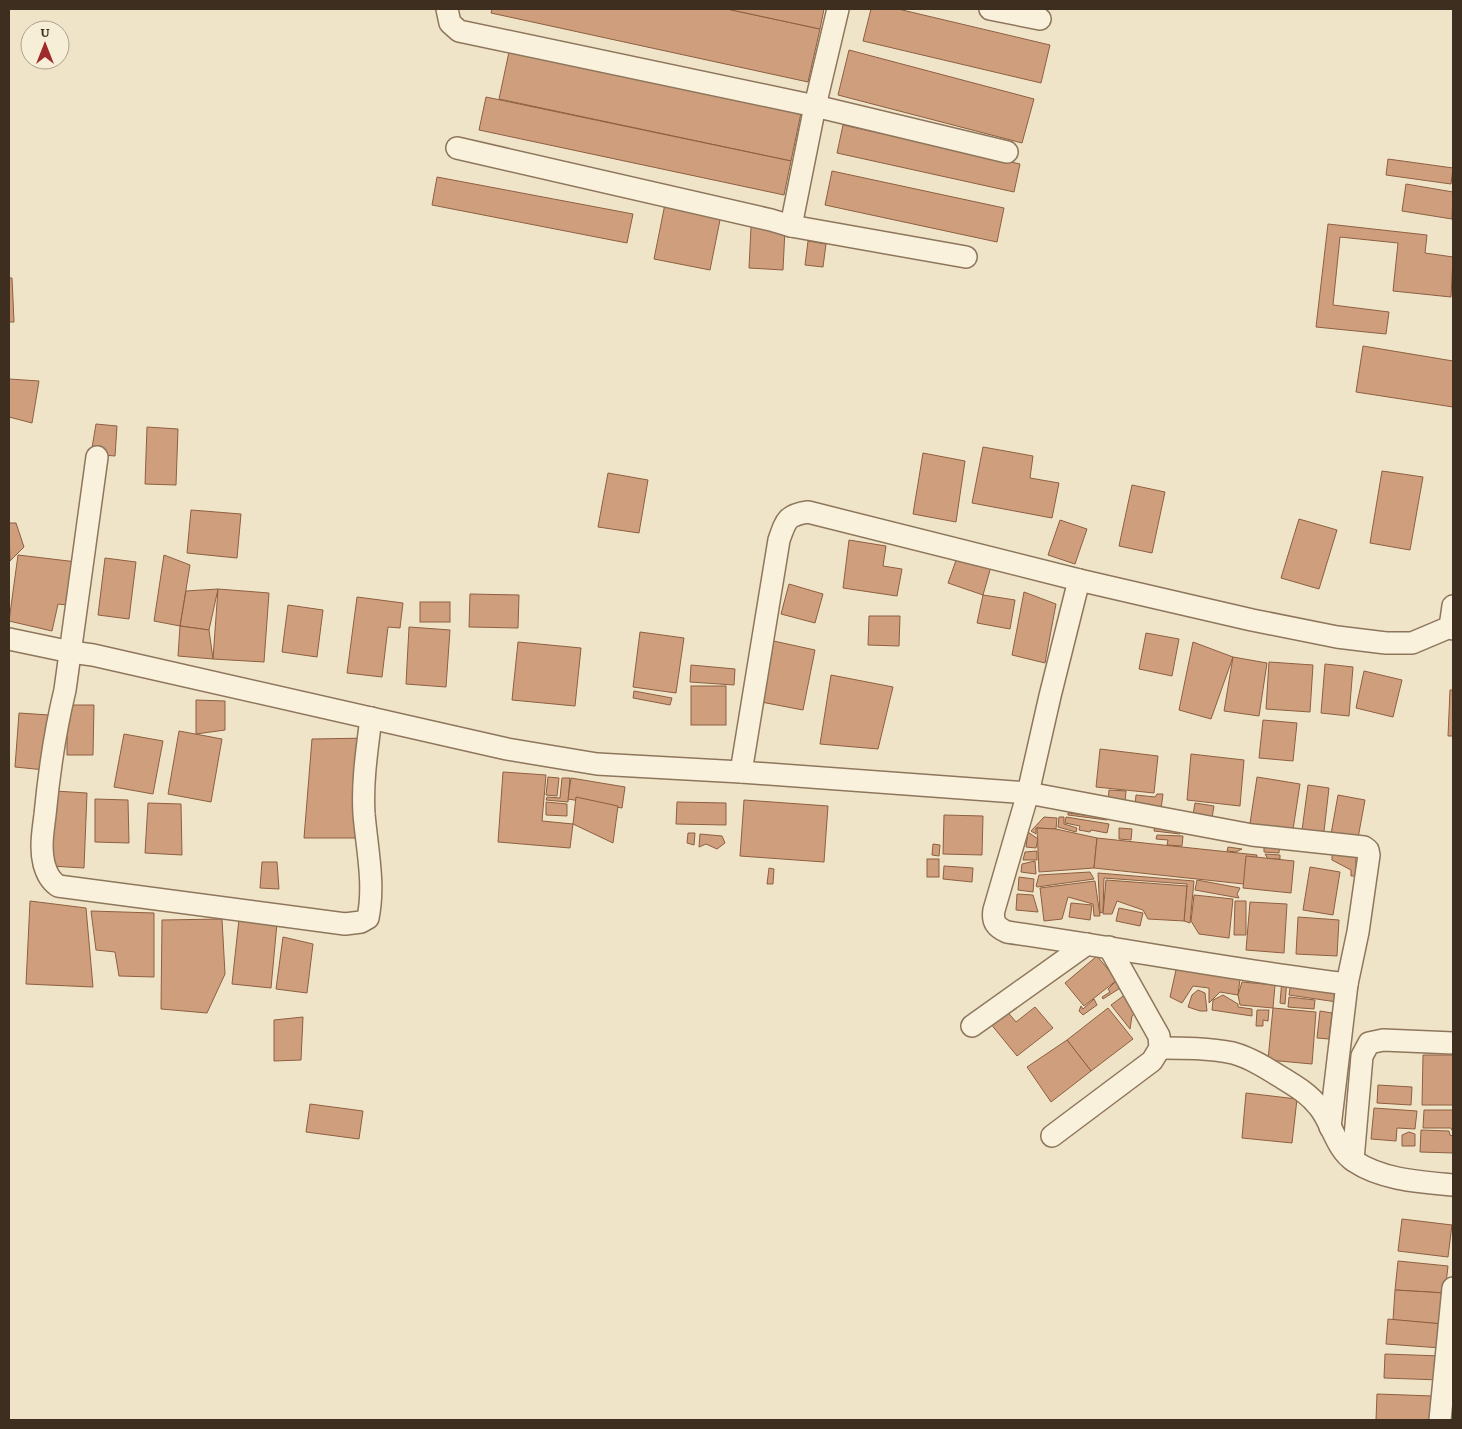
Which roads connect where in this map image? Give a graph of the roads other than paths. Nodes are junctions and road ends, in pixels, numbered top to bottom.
1 (447, 9) edge
2 (838, 9) edge
3 (990, 9) edge
4 (1040, 19) dead end
5 (815, 106) junction
6 (457, 148) dead end
7 (1007, 152) dead end
8 (791, 226) junction
9 (966, 257) dead end
10 (97, 457) dead end
11 (1079, 580) junction
12 (1453, 606) edge
13 (1452, 628) edge
14 (9, 639) edge
15 (71, 652) junction
16 (371, 718) junction
17 (741, 772) junction
18 (1028, 793) junction
19 (1087, 944) junction
20 (1109, 947) junction
21 (1347, 984) junction
22 (972, 1026) dead end
23 (1453, 1043) edge
24 (1160, 1048) junction
25 (1330, 1127) junction
26 (1052, 1136) dead end
27 (1353, 1160) junction
28 (1453, 1185) edge
29 (1453, 1288) edge
30 (1440, 1420) edge

1 - 5 street
2 - 5 street
3 - 4 street
5 - 7 street
5 - 8 street
6 - 8 street
8 - 9 street
10 - 15 street
11 - 13 street
11 - 17 street
11 - 18 street
12 - 13 street
14 - 15 street
15 - 16 street
15 - 16 street
16 - 17 street
17 - 18 street
18 - 19 street
18 - 21 street
19 - 20 street
19 - 22 street
20 - 21 street
20 - 24 street
21 - 25 street
23 - 27 street
24 - 25 street
24 - 26 street
25 - 27 street
27 - 28 street
29 - 30 street

